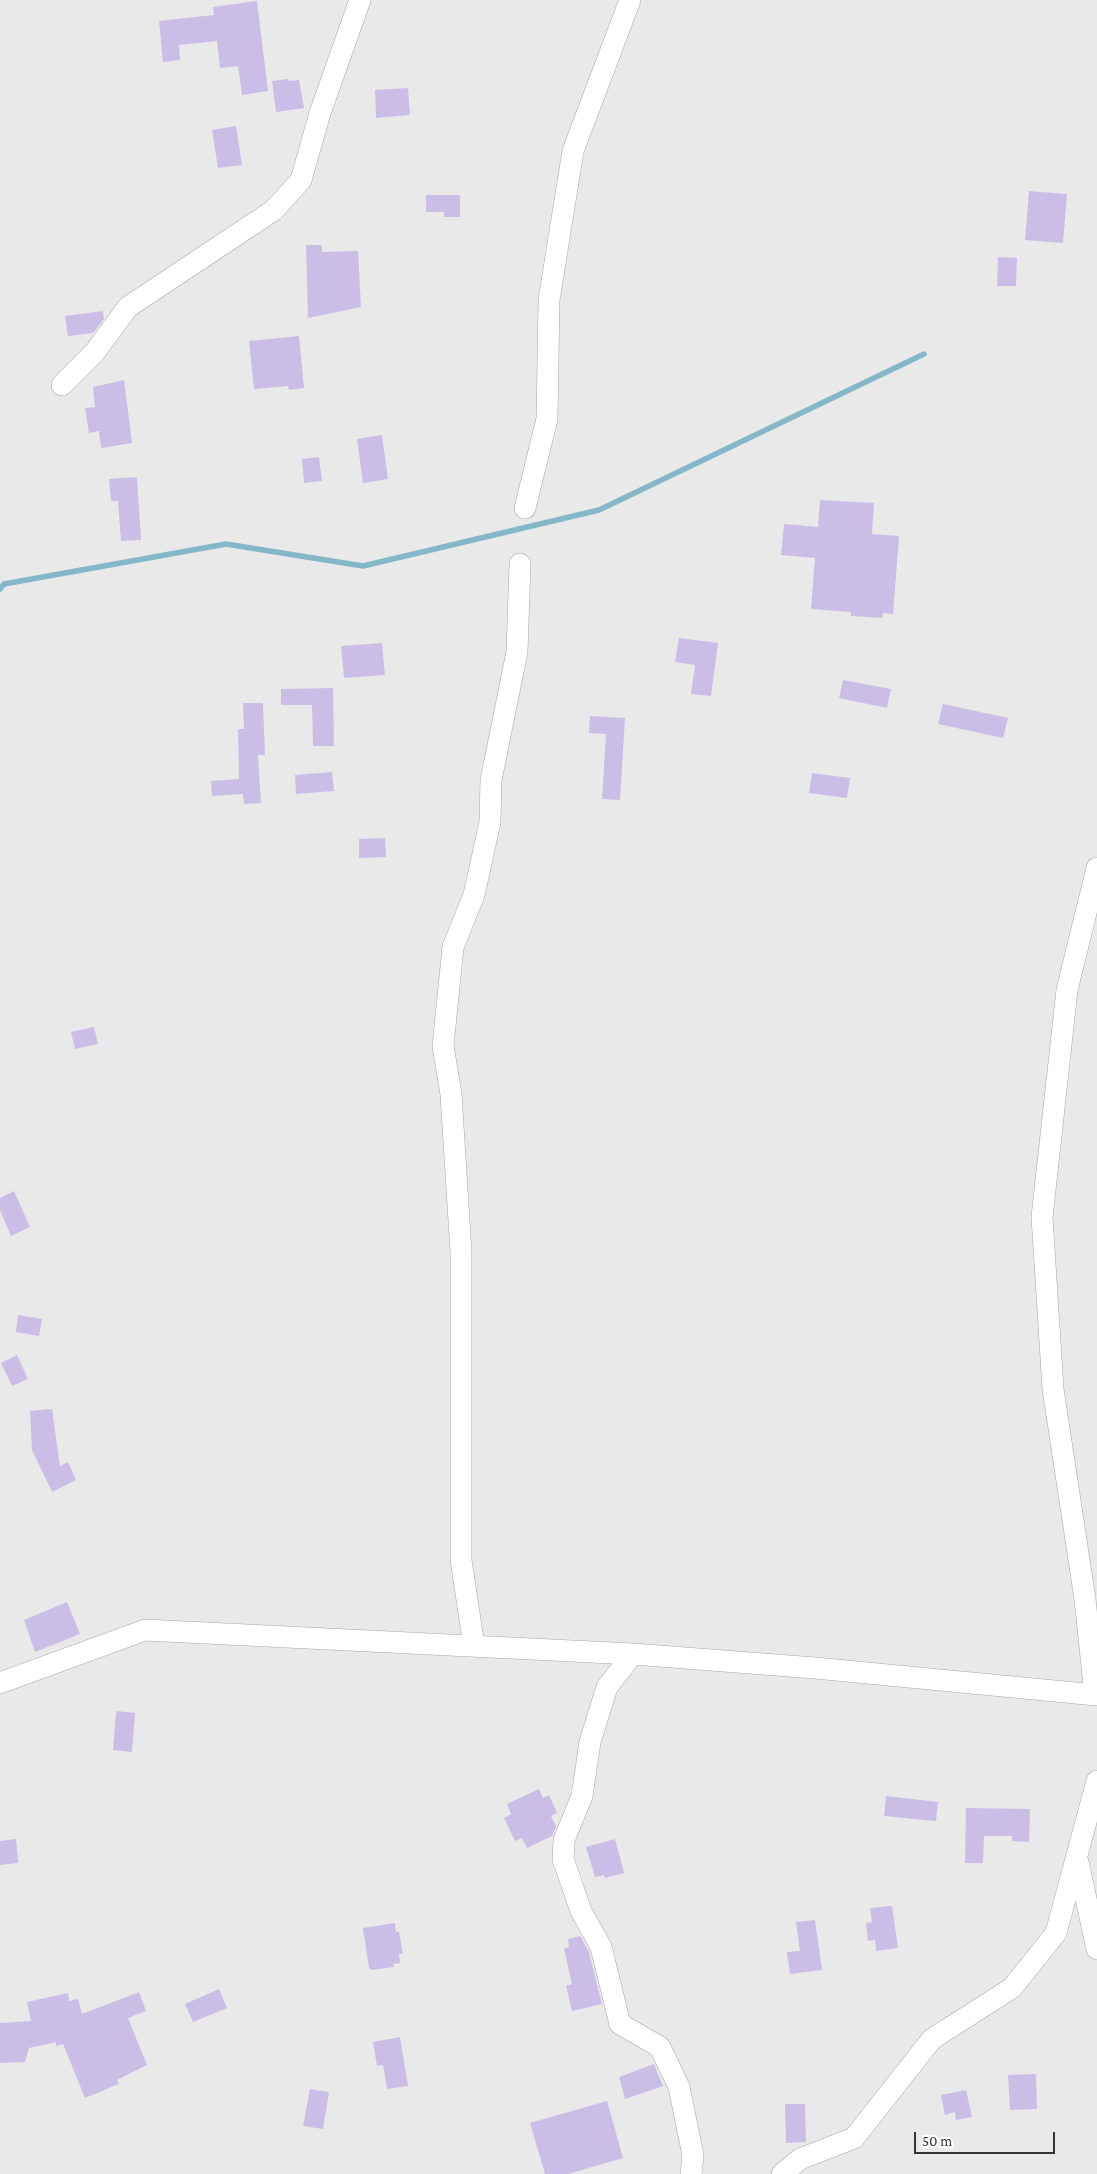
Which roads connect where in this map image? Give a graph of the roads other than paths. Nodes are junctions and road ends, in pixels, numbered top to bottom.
1 (360, 0) edge
2 (630, 0) edge
3 (62, 385) dead end
4 (525, 508) dead end
5 (520, 564) dead end
6 (1097, 868) edge
7 (474, 1646) junction
8 (632, 1654) junction
9 (0, 1683) edge
10 (1096, 1695) edge
11 (1097, 1781) edge
12 (1077, 1858) junction
13 (1097, 1949) edge
14 (691, 2174) edge
15 (782, 2174) edge

1 - 3 street
2 - 4 street
5 - 7 street
6 - 10 street
7 - 8 street
7 - 9 street
8 - 10 street
8 - 14 street
11 - 12 street
12 - 13 street
12 - 15 street

